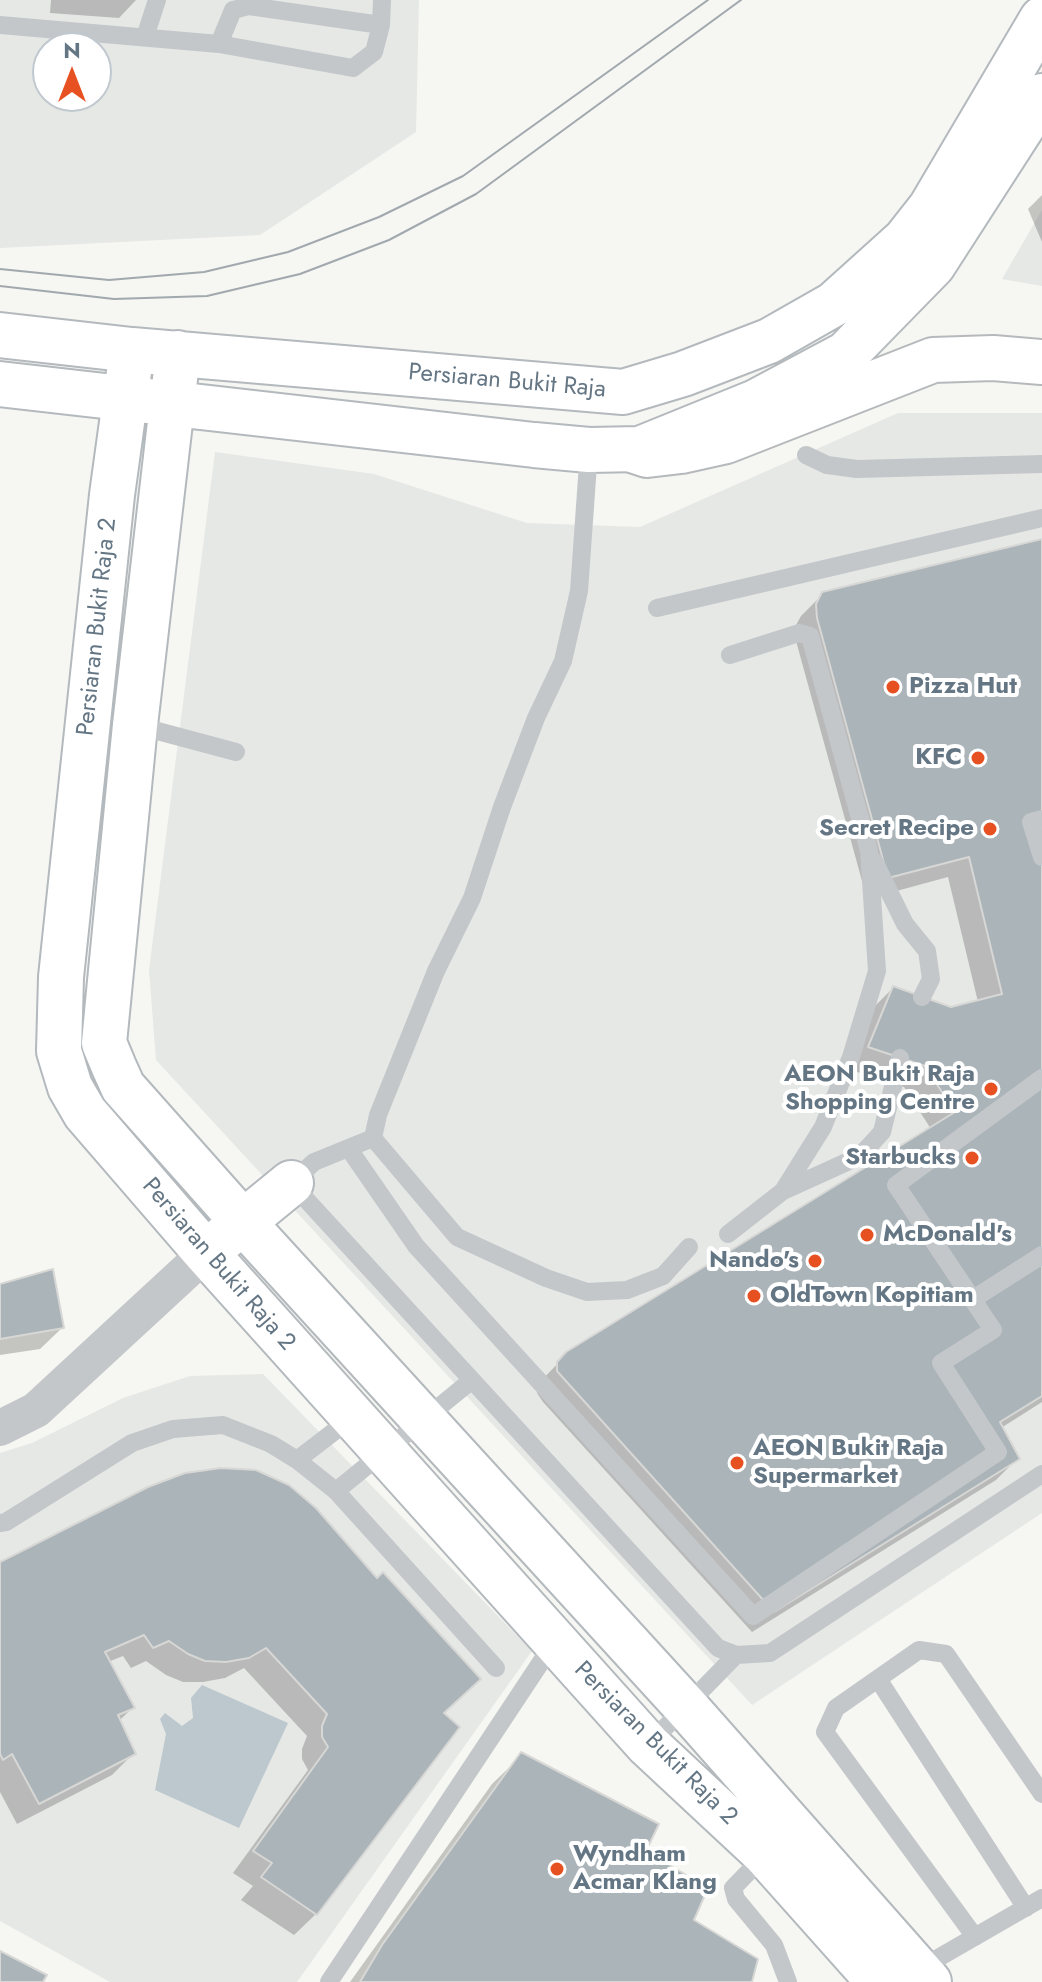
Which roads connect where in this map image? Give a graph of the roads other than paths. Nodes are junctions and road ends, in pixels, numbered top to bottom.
1 (157, 0) edge
2 (382, 0) edge
3 (1042, 19) edge
4 (0, 25) edge
5 (381, 25) junction
6 (145, 37) junction
7 (219, 44) junction
8 (1042, 96) edge
9 (0, 335) edge
10 (132, 350) junction
11 (178, 353) junction
12 (1042, 362) edge
13 (0, 384) edge
14 (125, 400) junction
15 (172, 404) junction
16 (610, 450) junction
17 (806, 455) dead end
18 (1042, 464) edge
19 (1042, 518) edge
20 (657, 608) dead end
21 (730, 655) dead end
22 (135, 725) junction
23 (236, 752) dead end
24 (1042, 819) edge
25 (869, 851) junction
26 (1042, 857) edge
27 (922, 997) dead end
28 (900, 1058) dead end
29 (1042, 1078) edge
30 (373, 1138) junction
31 (349, 1149) junction
32 (291, 1183) junction
33 (783, 1191) junction
34 (242, 1221) junction
35 (728, 1234) dead end
36 (689, 1247) dead end
37 (206, 1253) junction
38 (1042, 1255) edge
39 (973, 1299) junction
40 (472, 1380) junction
41 (353, 1417) junction
42 (424, 1419) junction
43 (0, 1428) edge
44 (385, 1452) junction
45 (297, 1460) junction
46 (1042, 1474) edge
47 (336, 1491) junction
48 (0, 1523) edge
49 (555, 1641) junction
50 (736, 1655) junction
51 (496, 1668) dead end
52 (878, 1679) junction
53 (687, 1708) junction
54 (648, 1745) junction
55 (1042, 1794) edge
56 (778, 1841) junction
57 (1034, 1903) edge
58 (975, 1937) junction
59 (909, 1978) edge
60 (329, 1982) edge
61 (788, 1982) edge

1 - 6 lane
2 - 5 lane
3 - 11 main road, Persiaran Bukit Raja
4 - 6 lane
5 - 7 lane
5 - 7 lane
6 - 7 lane
8 - 16 main road
9 - 10 main road, Persiaran Bukit Raja
10 - 11 main road, Persiaran Bukit Raja
10 - 14 main road, Persiaran Bukit Raja 2
11 - 15 main road, Persiaran Bukit Raja 2
12 - 16 main road
13 - 14 main road
14 - 15 main road
14 - 37 main road, Persiaran Bukit Raja 2
15 - 16 main road
15 - 22 main road, Persiaran Bukit Raja 2
16 - 30 lane
17 - 18 lane
19 - 20 lane
21 - 25 lane
22 - 23 lane
22 - 34 main road, Persiaran Bukit Raja 2
24 - 26 lane
25 - 27 lane
25 - 33 lane
28 - 33 lane
29 - 39 lane
30 - 31 lane
30 - 36 lane
31 - 32 lane
31 - 39 lane
32 - 34 main road
32 - 40 lane
33 - 35 lane
34 - 37 main road
34 - 42 main road, Persiaran Bukit Raja 2
37 - 41 main road, Persiaran Bukit Raja 2
37 - 43 street
38 - 39 lane
40 - 42 lane
40 - 50 lane
41 - 44 main road, Persiaran Bukit Raja 2
41 - 45 lane
42 - 44 lane
42 - 53 main road, Persiaran Bukit Raja 2
44 - 47 lane
44 - 49 main road, Persiaran Bukit Raja 2
45 - 47 lane
45 - 48 lane
46 - 50 lane
47 - 51 lane
49 - 54 main road, Persiaran Bukit Raja 2
49 - 60 lane
50 - 53 lane
52 - 55 lane
52 - 57 lane
52 - 58 lane
53 - 54 lane
53 - 56 main road, Persiaran Bukit Raja 2
54 - 56 main road, Persiaran Bukit Raja 2
56 - 59 main road, Persiaran Bukit Raja 2
56 - 61 lane
57 - 58 lane
58 - 59 lane

